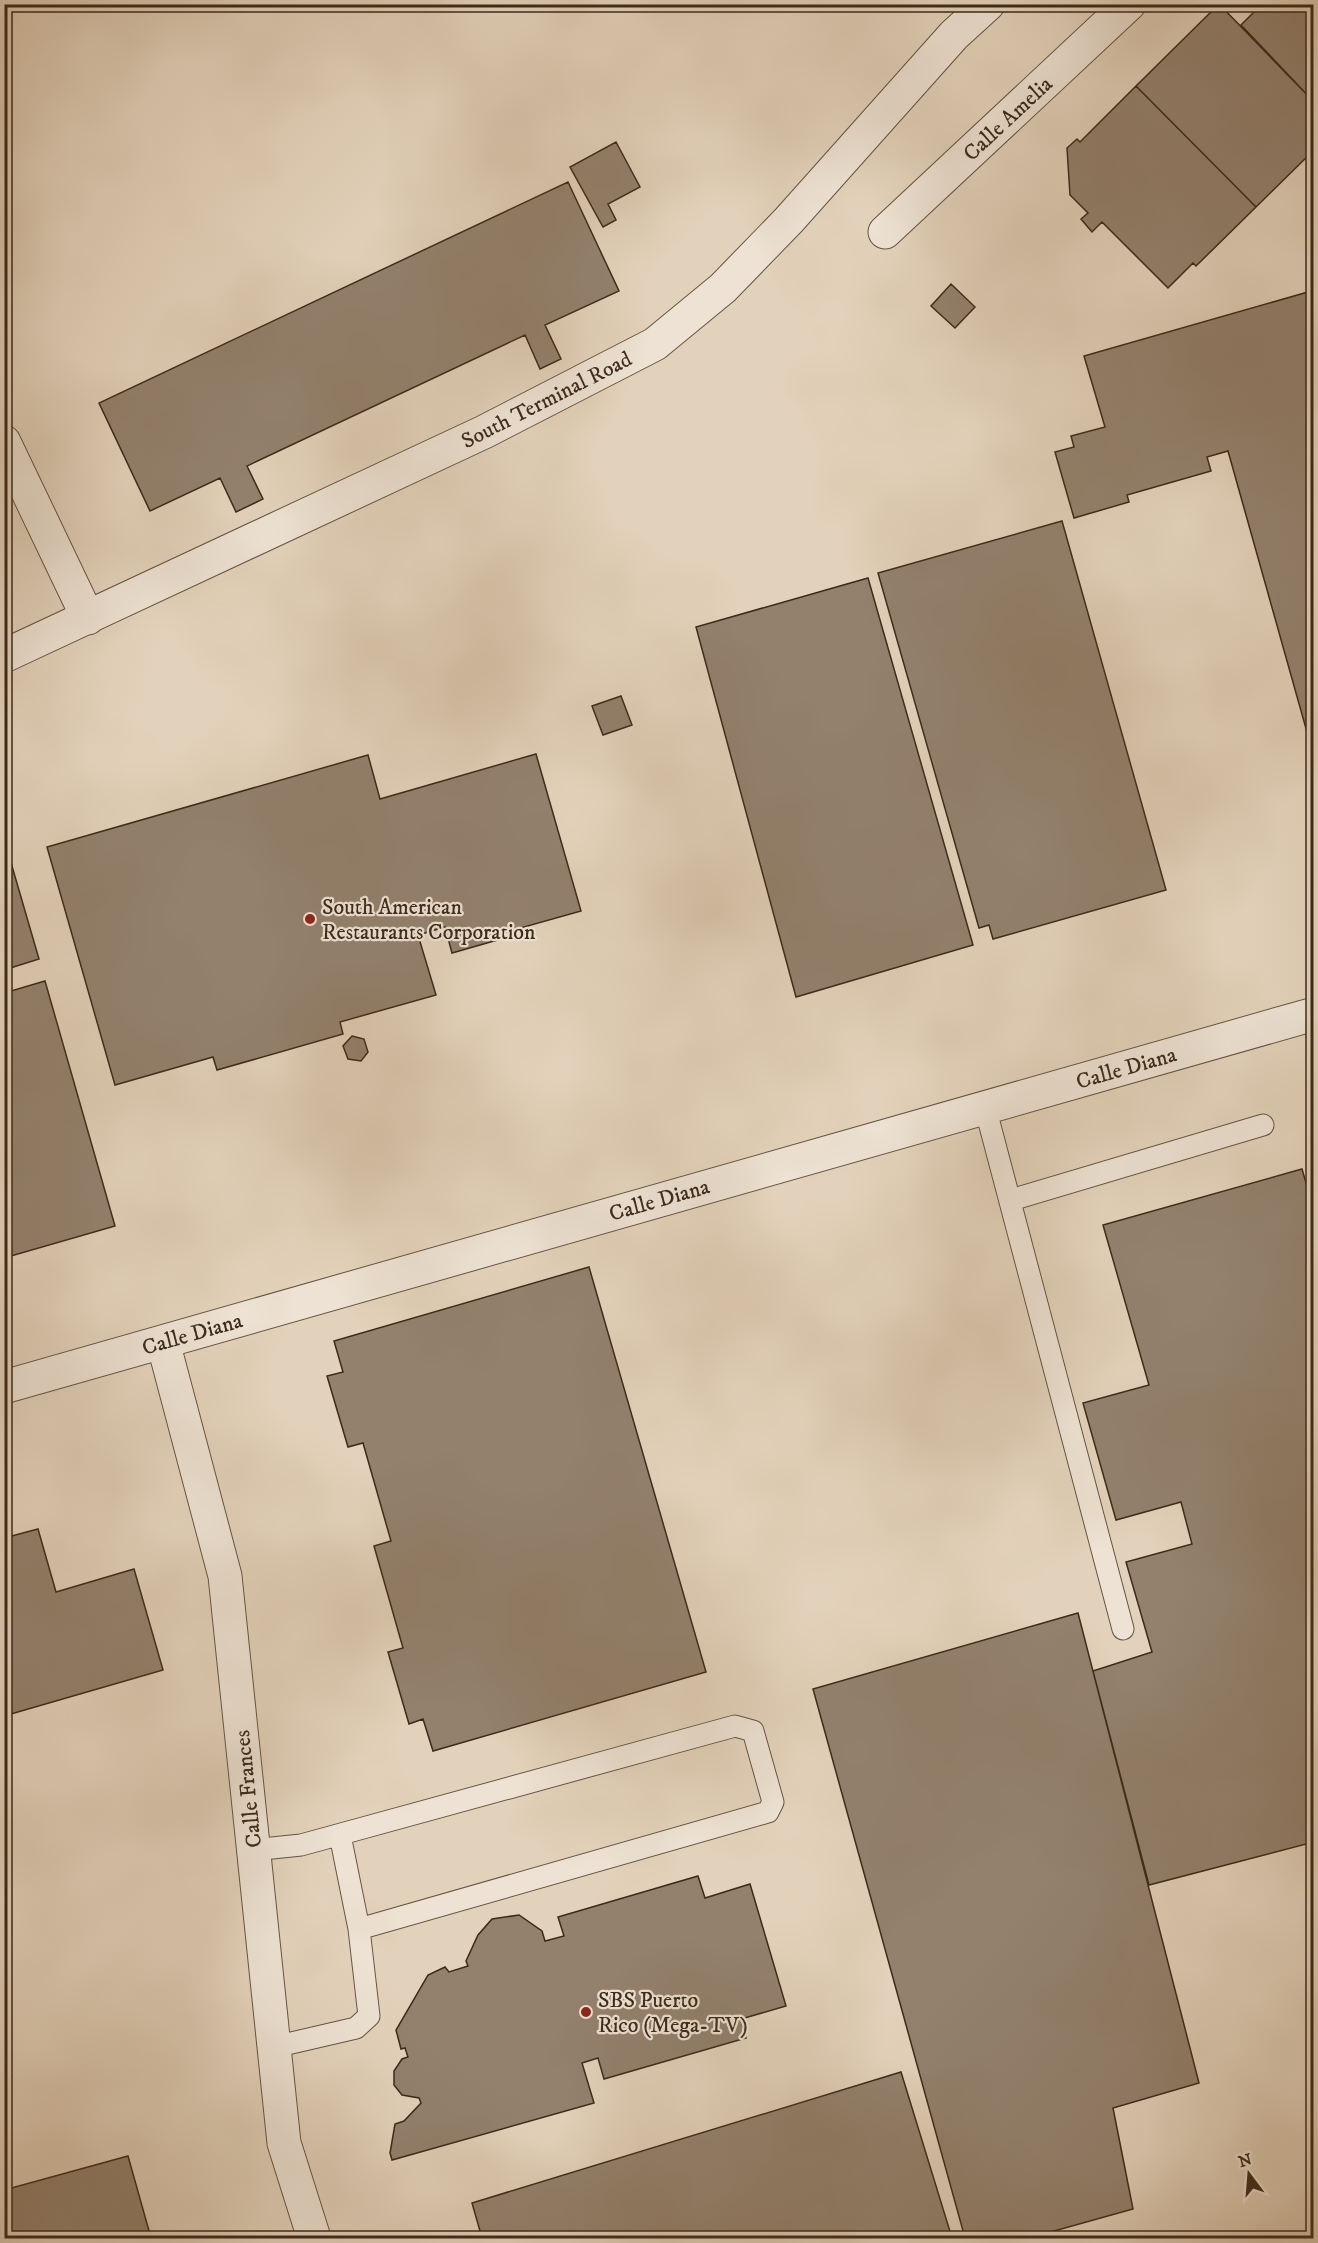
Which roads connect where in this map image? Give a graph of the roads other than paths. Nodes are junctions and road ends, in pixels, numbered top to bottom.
1 (988, 4) edge
2 (1129, 4) edge
3 (885, 232) dead end
4 (4, 442) edge
5 (88, 618) junction
6 (4, 656) edge
7 (1314, 1014) edge
8 (985, 1107) junction
9 (1263, 1125) dead end
10 (1011, 1200) junction
11 (163, 1342) junction
12 (4, 1387) edge
13 (1123, 1629) dead end
14 (340, 1835) junction
15 (253, 1850) junction
16 (359, 1929) junction
17 (274, 2047) junction
18 (314, 2238) edge

1 - 5 street, South Terminal Road
2 - 3 street, Calle Amelia
4 - 5 street
5 - 6 street, South Terminal Road
7 - 8 street, Calle Diana
8 - 10 lane
8 - 11 street, Calle Diana
9 - 10 lane
10 - 13 lane
11 - 12 street, Calle Diana
11 - 15 street, Calle Frances
14 - 15 lane
14 - 16 lane
14 - 16 lane
15 - 17 street, Calle Frances
16 - 17 lane
17 - 18 street, Calle Frances

